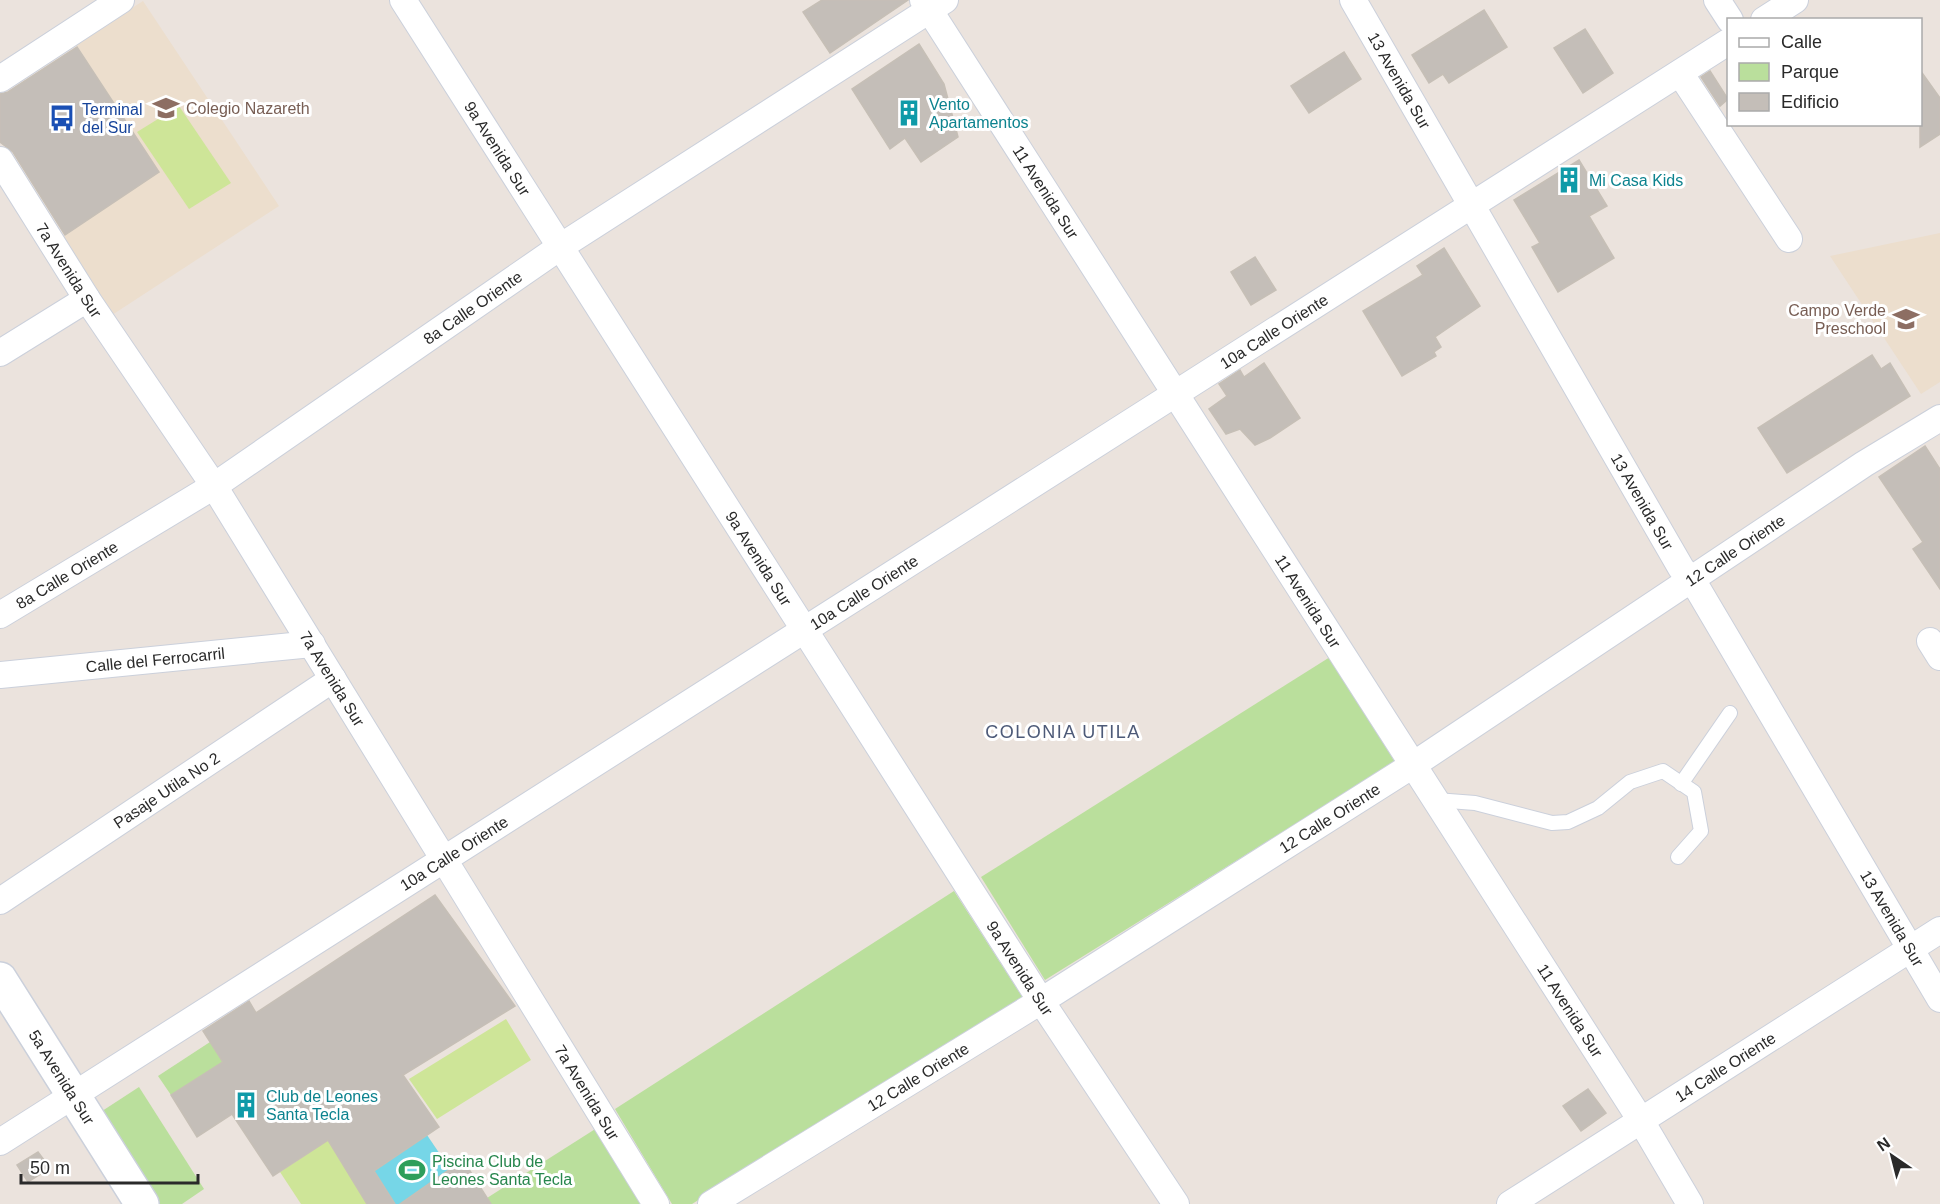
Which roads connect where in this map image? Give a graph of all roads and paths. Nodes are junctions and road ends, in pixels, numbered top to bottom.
1 (122, 0) edge
2 (403, 0) edge
3 (1353, 0) edge
4 (1717, 0) edge
5 (1795, 0) edge
6 (932, 3) edge
7 (1729, 18) edge
8 (1767, 18) edge
9 (1727, 43) edge
10 (1680, 73) junction
11 (0, 79) edge
12 (0, 160) edge
13 (1471, 205) junction
14 (1789, 239) dead end
15 (560, 247) junction
16 (87, 299) junction
17 (0, 353) edge
18 (1175, 394) junction
19 (1940, 418) edge
20 (214, 486) junction
21 (1690, 580) junction
22 (0, 615) edge
23 (805, 630) junction
24 (312, 644) junction
25 (0, 675) edge
26 (333, 679) junction
27 (1731, 713) dead end
28 (1413, 765) junction
29 (1681, 783) junction
30 (1436, 800) junction
31 (1678, 857) dead end
32 (444, 860) junction
33 (0, 902) edge
34 (1940, 930) edge
35 (1911, 948) junction
36 (0, 979) edge
37 (1940, 999) edge
38 (1041, 1000) junction
39 (73, 1095) junction
40 (1640, 1119) junction
41 (0, 1142) edge
42 (652, 1197) edge
43 (142, 1204) edge
44 (711, 1204) edge
45 (1176, 1204) edge
46 (1510, 1204) edge
47 (1690, 1204) edge

1 - 11 street
2 - 15 street, 9a Avenida Sur
3 - 13 street, 13 Avenida Sur
4 - 7 street
5 - 8 street
6 - 15 street, 8a Calle Oriente
6 - 18 street, 11 Avenida Sur
9 - 10 street, 10a Calle Oriente
10 - 13 street, 10a Calle Oriente
10 - 14 street
12 - 16 street, 7a Avenida Sur
13 - 18 street, 10a Calle Oriente
13 - 21 street, 13 Avenida Sur
15 - 20 street, 8a Calle Oriente
15 - 23 street, 9a Avenida Sur
16 - 17 street
16 - 20 street, 7a Avenida Sur
18 - 23 street, 10a Calle Oriente
18 - 28 street, 11 Avenida Sur
19 - 21 street, 12 Calle Oriente
20 - 22 street, 8a Calle Oriente
20 - 24 street, 7a Avenida Sur
21 - 28 street, 12 Calle Oriente
21 - 35 street, 13 Avenida Sur
23 - 32 street, 10a Calle Oriente
23 - 38 street, 9a Avenida Sur
24 - 25 street, Calle del Ferrocarril
24 - 26 street, 7a Avenida Sur
26 - 32 street, 7a Avenida Sur
26 - 33 street, Pasaje Utila No 2
27 - 29 lane
28 - 30 street, 11 Avenida Sur
28 - 38 street, 12 Calle Oriente
29 - 30 lane
29 - 31 lane
30 - 40 street, 11 Avenida Sur
32 - 39 street, 10a Calle Oriente
32 - 42 street, 7a Avenida Sur
34 - 35 street, 14 Calle Oriente
35 - 37 street, 13 Avenida Sur
35 - 40 street, 14 Calle Oriente
36 - 39 street, 5a Avenida Sur
38 - 44 street, 12 Calle Oriente
38 - 45 street, 9a Avenida Sur
39 - 41 street, 10a Calle Oriente
39 - 43 street, 5a Avenida Sur
40 - 46 street, 14 Calle Oriente
40 - 47 street, 11 Avenida Sur

